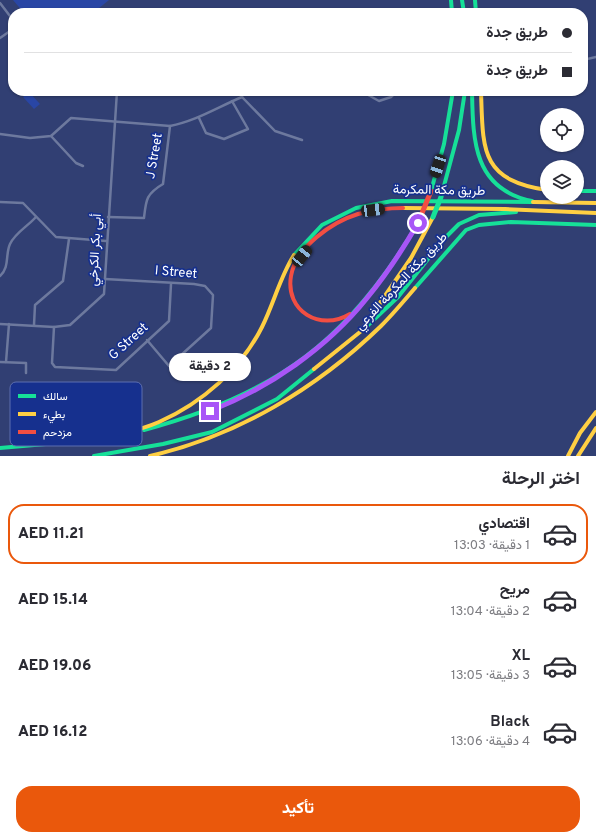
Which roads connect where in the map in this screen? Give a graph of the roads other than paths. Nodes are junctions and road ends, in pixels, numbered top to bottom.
1 (0, 3) edge
2 (8, 13) edge
3 (117, 96) edge
4 (370, 96) edge
5 (392, 96) edge
6 (452, 96) edge
7 (464, 96) edge
8 (472, 96) edge
9 (480, 96) edge
10 (242, 97) joint
11 (232, 101) junction
12 (199, 118) junction
13 (115, 122) junction
14 (170, 126) junction
15 (0, 134) edge
16 (51, 136) junction
17 (302, 140) dead end
18 (83, 166) dead end
19 (540, 190) edge
20 (584, 191) edge
21 (596, 191) edge
22 (0, 202) edge
23 (540, 202) edge
24 (584, 203) edge
25 (596, 203) edge
26 (540, 204) edge
27 (537, 211) junction
28 (596, 213) edge
29 (108, 217) junction
30 (36, 218) junction
31 (596, 225) edge
32 (69, 239) junction
33 (106, 241) junction
34 (0, 276) edge
35 (105, 279) junction
36 (171, 284) junction
37 (367, 299) junction
38 (0, 324) edge
39 (9, 324) junction
40 (34, 325) junction
41 (54, 327) junction
42 (360, 332) junction
43 (147, 340) junction
44 (0, 362) edge
45 (6, 362) junction
46 (26, 373) dead end
47 (596, 412) edge
48 (142, 427) edge
49 (596, 428) edge
50 (142, 430) edge
51 (25, 446) edge
52 (0, 448) edge
53 (580, 455) edge
54 (94, 456) edge
55 (150, 456) edge
56 (568, 456) edge

1 - 2 street
3 - 13 street, أبي بكر الكرخي
4 - 5 street
6 - 37 main road, bridge
7 - 42 main road, bridge
8 - 23 main road
9 - 19 main road
10 - 11 street
10 - 17 street
11 - 12 street
11 - 12 street
12 - 14 street
13 - 14 street
13 - 16 street
13 - 29 street, أبي بكر الكرخي
14 - 29 street, J Street
15 - 16 street
16 - 18 street
20 - 21 main road
22 - 30 street
24 - 25 main road, طريق مكة المكرمة
26 - 48 main road, طريق مكة المكرمة
27 - 28 main road, طريق مكة المكرمة
27 - 37 main road, طريق مكة المكرمة
27 - 42 main road
29 - 33 street, أبي بكر الكرخي
30 - 32 street
30 - 34 street
31 - 55 main road, طريق مكة المكرمة الفرعي
32 - 33 street
32 - 40 street
33 - 35 street, أبي بكر الكرخي
35 - 36 street, I Street
35 - 41 street, أبي بكر الكرخي
36 - 43 street, G Street
36 - 43 street, I Street
37 - 50 main road
38 - 39 street, أبي بكر الكرخي
39 - 40 street, أبي بكر الكرخي
39 - 45 street
40 - 41 street, أبي بكر الكرخي
41 - 43 street, G Street
42 - 54 main road
44 - 45 street
45 - 46 street
47 - 56 main road
49 - 53 main road
51 - 52 main road

